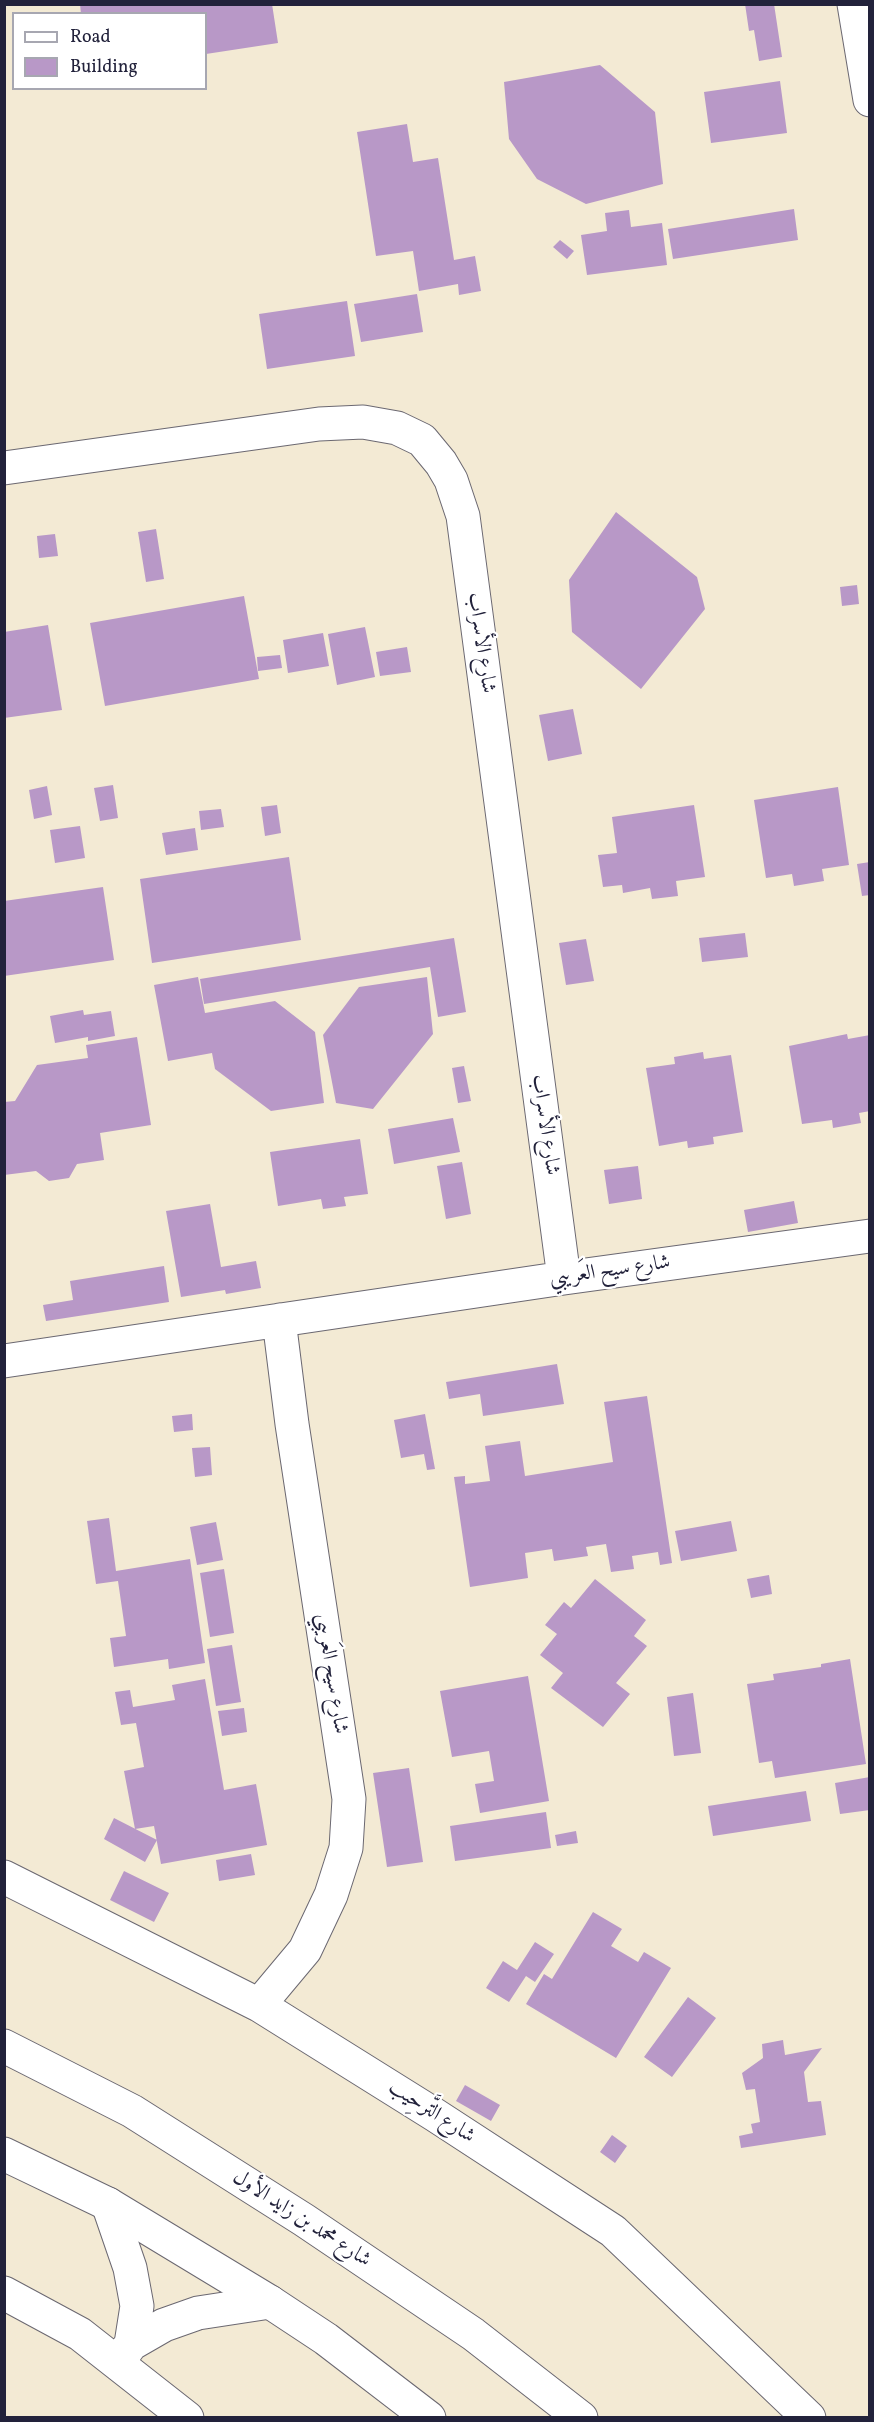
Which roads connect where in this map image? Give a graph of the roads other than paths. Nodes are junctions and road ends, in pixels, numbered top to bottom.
1 (855, 4) edge
2 (870, 100) edge
3 (4, 468) edge
4 (870, 1236) edge
5 (564, 1278) junction
6 (279, 1320) junction
7 (4, 1361) edge
8 (4, 1877) edge
9 (259, 2005) junction
10 (4, 2046) edge
11 (4, 2154) edge
12 (108, 2204) junction
13 (4, 2293) edge
14 (270, 2302) junction
15 (124, 2353) junction
16 (187, 2418) edge
17 (429, 2418) edge
18 (581, 2418) edge
19 (809, 2418) edge

1 - 2 street
3 - 5 street, شارع الأسراب
4 - 5 street, شارع سيح العَريبي
5 - 6 street, شارع سيح العَريبي
6 - 7 street, شارع سيح العَريبي
6 - 9 street, شارع سيح العَريبي
8 - 9 street, شارع التَّرحِيب
9 - 19 street, شارع التَّرحِيب
10 - 18 street, شارع محمد بن زايد الأول
11 - 12 street
12 - 14 street
12 - 15 street
13 - 15 street
14 - 15 street
14 - 17 street
15 - 16 street

